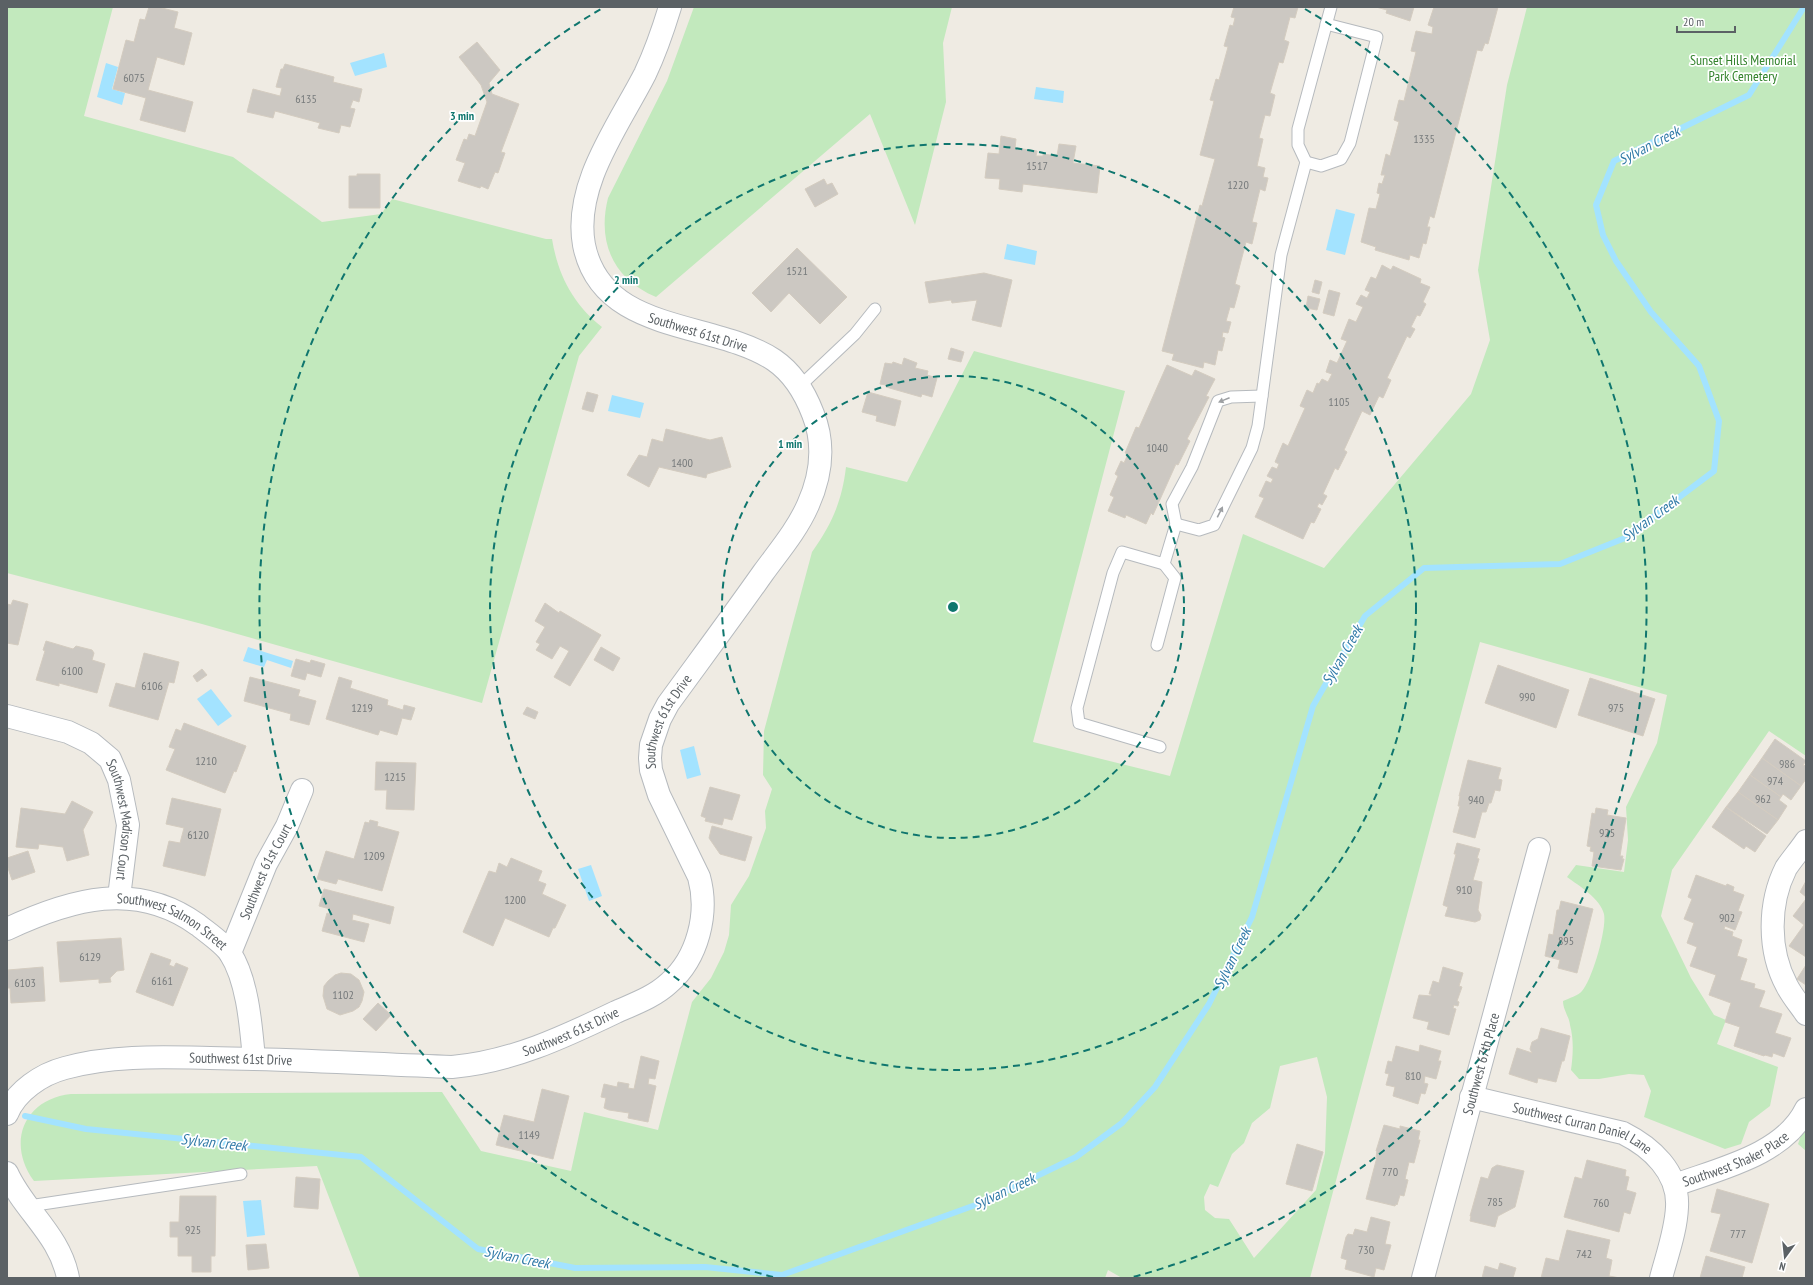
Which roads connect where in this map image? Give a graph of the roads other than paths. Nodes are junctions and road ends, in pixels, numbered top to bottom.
1 (670, 7) edge
2 (1331, 7) edge
3 (1326, 24) junction
4 (1306, 162) junction
5 (875, 309) dead end
6 (800, 386) junction
7 (1262, 396) junction
8 (1176, 524) junction
9 (1164, 564) junction
10 (1157, 645) dead end
11 (7, 716) edge
12 (1160, 747) dead end
13 (302, 790) dead end
14 (1806, 841) edge
15 (1539, 849) dead end
16 (119, 898) junction
17 (7, 929) edge
18 (230, 953) junction
19 (1806, 1014) edge
20 (254, 1059) junction
21 (1471, 1097) junction
22 (1806, 1109) edge
23 (7, 1114) edge
24 (7, 1173) edge
25 (242, 1174) dead end
26 (1674, 1185) junction
27 (29, 1206) junction
28 (68, 1278) edge
29 (1423, 1278) edge
30 (1661, 1278) edge

1 - 6 street, Southwest 61st Drive
2 - 3 lane
3 - 4 lane
3 - 4 lane
4 - 7 lane
5 - 6 lane
6 - 20 street, Southwest 61st Drive
7 -> 8 lane
8 -> 7 lane
8 - 9 lane
9 - 10 lane
9 - 12 lane
11 - 16 street, Southwest Madison Court
13 - 18 street, Southwest 61st Court
14 - 19 street
15 - 21 street, Southwest 67th Place
16 - 17 street, Southwest Salmon Street
16 - 18 street, Southwest Salmon Street
18 - 20 street, Southwest Salmon Street
20 - 23 street, Southwest 61st Drive
21 - 26 street, Southwest Curran Daniel Lane
21 - 29 street, Southwest 67th Place
22 - 26 street, Southwest Shaker Place
24 - 27 street
25 - 27 lane
26 - 30 street, Southwest Curran Daniel Lane
27 - 28 street

